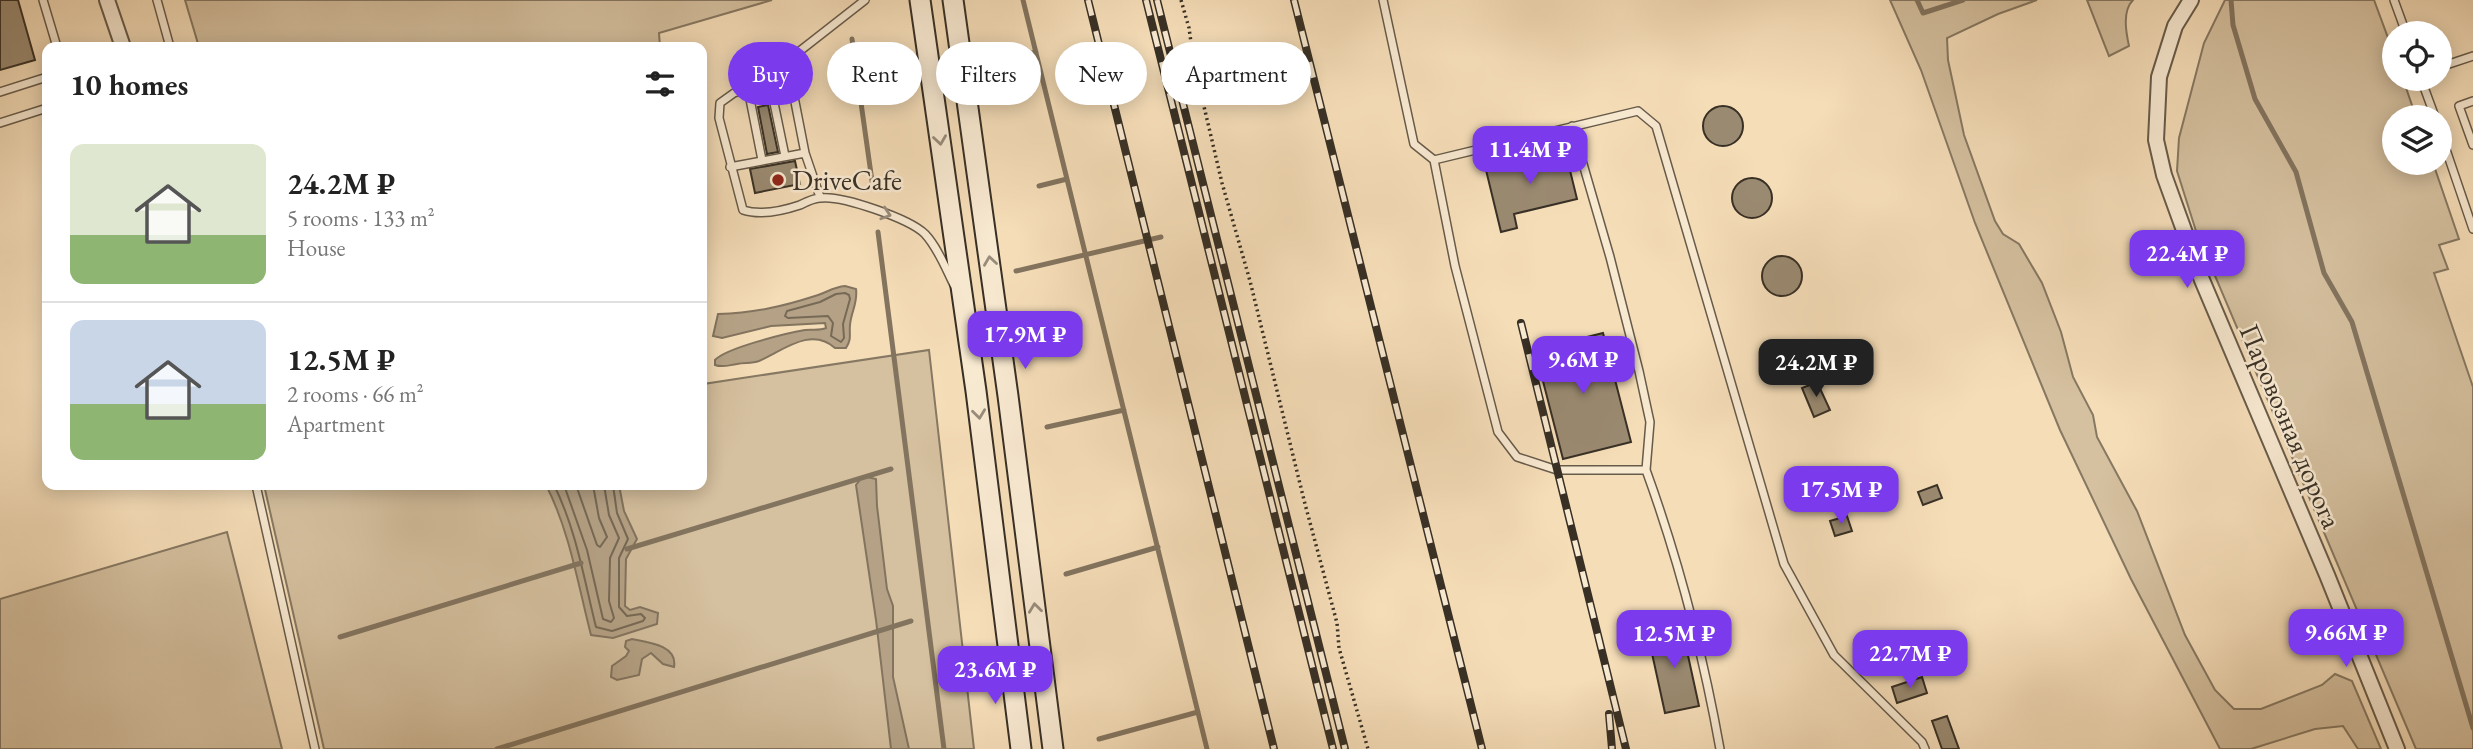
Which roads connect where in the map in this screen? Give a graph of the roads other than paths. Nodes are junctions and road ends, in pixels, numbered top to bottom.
1 (43, 0) edge
2 (107, 0) edge
3 (157, 0) edge
4 (865, 0) edge
5 (920, 0) edge
6 (953, 0) edge
7 (1383, 0) edge
8 (2191, 0) edge
9 (2394, 0) edge
10 (2402, 21) edge
11 (56, 42) edge
12 (121, 42) edge
13 (169, 42) edge
14 (812, 42) edge
15 (2473, 57) edge
16 (2452, 63) edge
17 (42, 79) edge
18 (0, 92) edge
19 (728, 97) edge
20 (2473, 101) edge
21 (751, 105) edge
22 (774, 105) edge
23 (796, 105) edge
24 (42, 110) edge
25 (0, 123) edge
26 (1572, 126) junction
27 (2473, 145) edge
28 (805, 153) junction
29 (785, 156) junction
30 (762, 160) junction
31 (1434, 160) junction
32 (730, 167) junction
33 (2452, 167) edge
34 (820, 197) junction
35 (2473, 229) edge
36 (964, 302) junction
37 (1646, 470) junction
38 (257, 490) edge
39 (315, 749) edge
40 (1021, 749) edge
41 (1053, 749) edge
42 (1720, 749) edge
43 (1925, 749) edge
44 (2398, 749) edge

1 - 11 lane
2 - 12 street
3 - 13 lane
4 - 14 lane
5 -> 36 main road
41 -> 6 main road
7 - 31 lane
8 - 44 street, Паровозная дорога
9 - 10 lane
15 - 16 lane
17 - 18 lane
19 - 32 lane
20 - 27 lane
21 - 30 lane
22 - 29 lane
23 - 28 lane
24 - 25 lane
26 - 31 lane
26 - 37 lane
26 - 43 lane
28 - 29 lane
28 - 34 lane
29 - 30 lane
30 - 32 lane
31 - 37 lane
32 - 34 lane
33 - 35 lane
34 -> 36 lane
36 -> 40 main road
37 - 42 lane
38 - 39 lane

